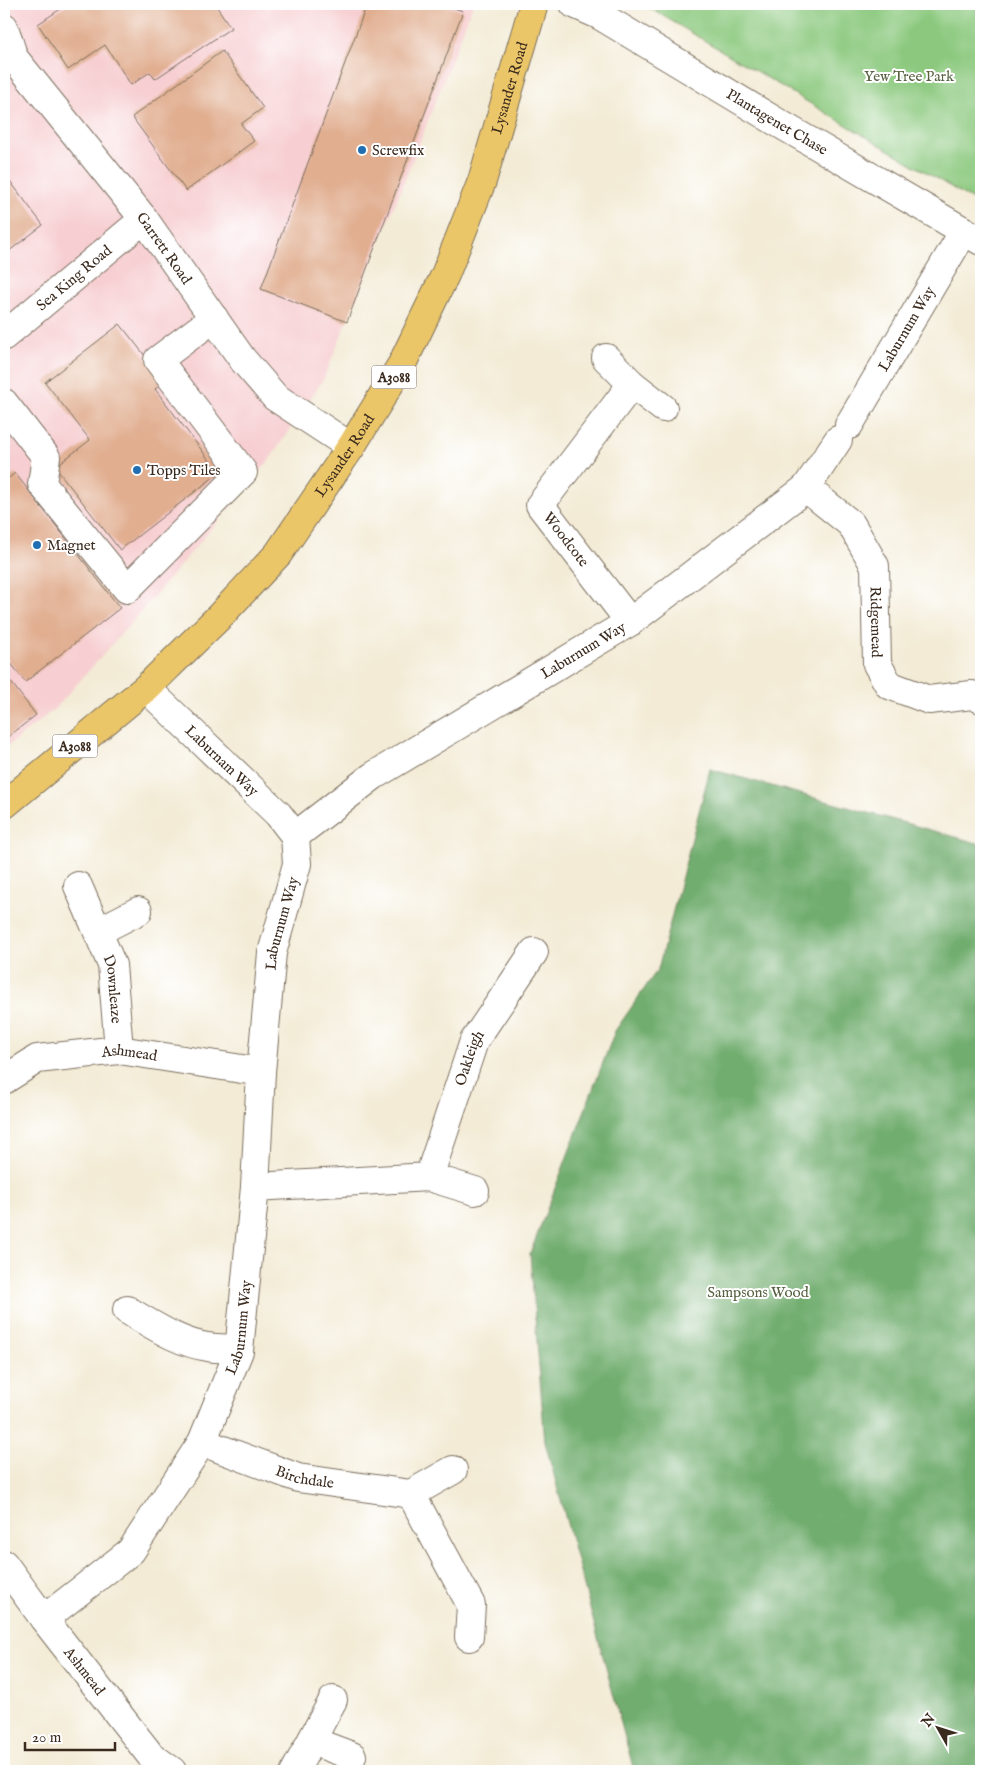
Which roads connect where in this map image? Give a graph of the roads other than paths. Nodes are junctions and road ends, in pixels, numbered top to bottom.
1 (534, 4) edge
2 (574, 4) edge
3 (4, 27) edge
4 (144, 218) junction
5 (973, 236) edge
6 (214, 318) junction
7 (4, 336) edge
8 (606, 358) dead end
9 (632, 384) junction
10 (4, 403) edge
11 (663, 408) dead end
12 (351, 447) junction
13 (806, 488) junction
14 (630, 622) junction
15 (146, 688) junction
16 (981, 699) edge
17 (4, 805) edge
18 (295, 836) junction
19 (78, 886) dead end
20 (138, 911) dead end
21 (98, 931) junction
22 (534, 952) dead end
23 (119, 1050) junction
24 (261, 1072) junction
25 (4, 1080) edge
26 (429, 1177) junction
27 (255, 1187) junction
28 (475, 1191) dead end
29 (127, 1310) dead end
30 (239, 1349) junction
31 (202, 1442) junction
32 (453, 1470) dead end
33 (411, 1494) junction
34 (4, 1564) edge
35 (44, 1619) junction
36 (469, 1637) dead end
37 (333, 1700) dead end
38 (312, 1741) junction
39 (352, 1756) dead end
40 (172, 1771) edge
41 (295, 1771) edge

1 - 12 main road, Lysander Road / A3088
2 - 5 street, Plantagenet Chase
3 - 4 street, Garrett Road
4 - 6 street, Garrett Road
4 - 7 street, Sea King Road
5 - 13 street, Laburnum Way
6 - 10 street
6 - 12 street, Garrett Road
8 - 9 street
9 - 11 street
9 - 14 street, Woodcote
12 - 15 main road, Lysander Road / A3088
13 - 14 street, Laburnum Way
13 - 16 street, Ridgemead
14 - 18 street, Laburnum Way
15 - 17 main road, Lysander Road / A3088
15 - 18 street, Laburnam Way
18 - 24 street, Laburnum Way
19 - 21 street, Downleaze
20 - 21 street
21 - 23 street, Downleaze
22 - 26 street, Oakleigh
23 - 24 street, Ashmead
23 - 25 street, Ashmead
24 - 27 street, Laburnum Way
26 - 27 street
26 - 28 street
27 - 30 street, Laburnum Way
29 - 30 street
30 - 31 street, Laburnum Way
31 - 33 street, Birchdale
31 - 35 street, Laburnum Way
32 - 33 street
33 - 36 street
34 - 35 street, Ashmead
35 - 40 street, Ashmead
37 - 38 street
38 - 39 street
38 - 41 street

